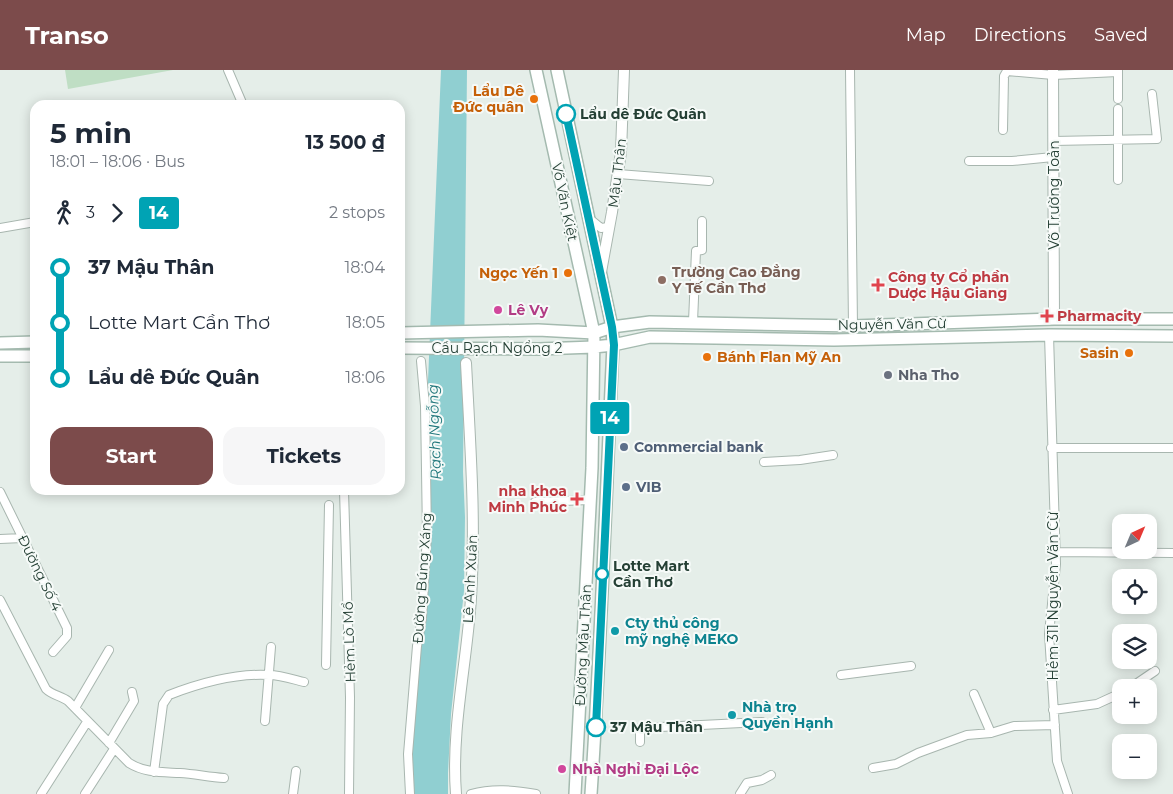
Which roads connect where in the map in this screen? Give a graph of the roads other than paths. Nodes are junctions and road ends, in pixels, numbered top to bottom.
1 (228, 70) edge
2 (536, 70) edge
3 (557, 70) edge
4 (624, 70) edge
5 (850, 70) edge
6 (1118, 71) edge
7 (1053, 73) edge
8 (1152, 94) dead end
9 (1118, 99) dead end
10 (241, 100) edge
11 (1118, 109) dead end
12 (1004, 130) dead end
13 (1118, 140) junction
14 (1053, 141) junction
15 (1053, 157) junction
16 (969, 161) dead end
17 (618, 174) junction
18 (1118, 180) dead end
19 (709, 181) dead end
20 (588, 218) junction
21 (702, 221) dead end
22 (30, 223) edge
23 (0, 228) edge
24 (609, 228) junction
25 (600, 274) junction
26 (1054, 319) junction
27 (1173, 319) edge
28 (693, 322) junction
29 (853, 326) junction
30 (612, 327) junction
31 (405, 333) edge
32 (594, 333) junction
33 (1052, 335) junction
34 (1173, 336) edge
35 (30, 342) edge
36 (0, 343) edge
37 (614, 345) junction
38 (594, 346) junction
39 (405, 348) edge
40 (0, 356) edge
41 (30, 356) edge
42 (421, 361) dead end
43 (466, 363) dead end
44 (1051, 448) junction
45 (1173, 448) edge
46 (833, 455) dead end
47 (764, 462) dead end
48 (0, 492) edge
49 (344, 495) edge
50 (590, 500) junction
51 (536, 502) dead end
52 (329, 505) dead end
53 (24, 538) junction
54 (0, 539) edge
55 (588, 552) junction
56 (1055, 552) junction
57 (603, 553) junction
58 (1173, 553) edge
59 (0, 600) edge
60 (271, 647) dead end
61 (109, 650) dead end
62 (53, 652) dead end
63 (326, 666) dead end
64 (911, 666) dead end
65 (1155, 671) dead end
66 (270, 675) junction
67 (841, 675) dead end
68 (1143, 679) edge
69 (304, 682) dead end
70 (132, 692) dead end
71 (974, 694) dead end
72 (1112, 697) edge
73 (75, 708) junction
74 (1053, 710) junction
75 (265, 721) dead end
76 (88, 722) junction
77 (762, 722) dead end
78 (1055, 726) junction
79 (991, 733) junction
80 (640, 742) dead end
81 (111, 746) junction
82 (873, 768) dead end
83 (296, 771) dead end
84 (154, 772) junction
85 (771, 775) dead end
86 (224, 778) dead end
87 (41, 794) edge
88 (85, 794) edge
89 (293, 794) edge
90 (349, 794) edge
91 (410, 794) edge
92 (456, 794) edge
93 (470, 794) edge
94 (536, 794) edge
95 (575, 794) edge
96 (592, 794) edge
97 (740, 794) edge
98 (1068, 794) edge

1 - 10 street
2 - 32 main road, Võ Văn Kiệt
3 - 20 main road, Võ Văn Kiệt
4 - 17 street, Mậu Thân
5 - 29 street
6 - 7 street
6 - 9 street
7 - 12 street
7 - 14 street, Võ Trường Toản
8 - 13 street
11 - 13 street
13 - 14 street
13 - 18 street
14 - 15 street, Võ Trường Toản
15 - 16 street
15 - 26 street, Võ Trường Toản
17 - 19 street
17 - 24 street, Mậu Thân
20 - 24 street
20 - 25 main road, Võ Văn Kiệt
21 - 28 street
22 - 23 street
24 - 25 street, Mậu Thân
25 - 30 main road, Võ Văn Kiệt
26 - 27 main road, Nguyễn Văn Cừ
26 - 29 main road, Nguyễn Văn Cừ
26 - 33 main road
28 - 29 main road, Nguyễn Văn Cừ
28 - 30 main road, Nguyễn Văn Cừ
30 - 32 main road, Nguyễn Văn Cừ
30 - 37 main road, Võ Văn Kiệt
31 - 32 main road, Cầu Rạch Ngổng 2
32 - 38 main road, Võ Văn Kiệt
33 - 34 main road, Nguyễn Văn Cừ
33 - 37 main road, Nguyễn Văn Cừ
33 - 44 street, Hẻm 311 Nguyễn Văn Cừ
35 - 36 main road
37 - 38 main road, Nguyễn Văn Cừ
37 - 57 main road, Đường Mậu Thân
38 - 39 main road, Cầu Rạch Ngổng 2
38 - 50 main road, Đường Mậu Thân
40 - 41 main road
42 - 91 street, Đường Búng Xáng
43 - 92 street, Lê Anh Xuân
44 - 45 street
44 - 56 street, Hẻm 311 Nguyễn Văn Cừ
46 - 47 street
48 - 53 street, Đường Số 4
49 - 90 street, Hẻm Lò Mổ
50 - 51 street
50 - 55 main road, Đường Mậu Thân
52 - 63 street
53 - 54 street
53 - 62 street, Đường Số 4
55 - 57 main road
55 - 95 main road, Đường Mậu Thân
56 - 58 street
56 - 74 street, Hẻm 311 Nguyễn Văn Cừ
57 - 96 main road, Đường Mậu Thân
59 - 73 street
60 - 66 street
61 - 73 street
64 - 67 street
65 - 68 street
66 - 69 street
66 - 75 street
66 - 84 street
70 - 81 street
71 - 79 street
72 - 74 street
73 - 76 street
74 - 78 street, Hẻm 311 Nguyễn Văn Cừ
76 - 81 street
76 - 87 street
77 - 80 street
78 - 79 street
78 - 98 street, Hẻm 311 Nguyễn Văn Cừ
79 - 82 street
81 - 84 street
81 - 88 street
83 - 89 street
84 - 86 street
85 - 97 street
93 - 94 street

